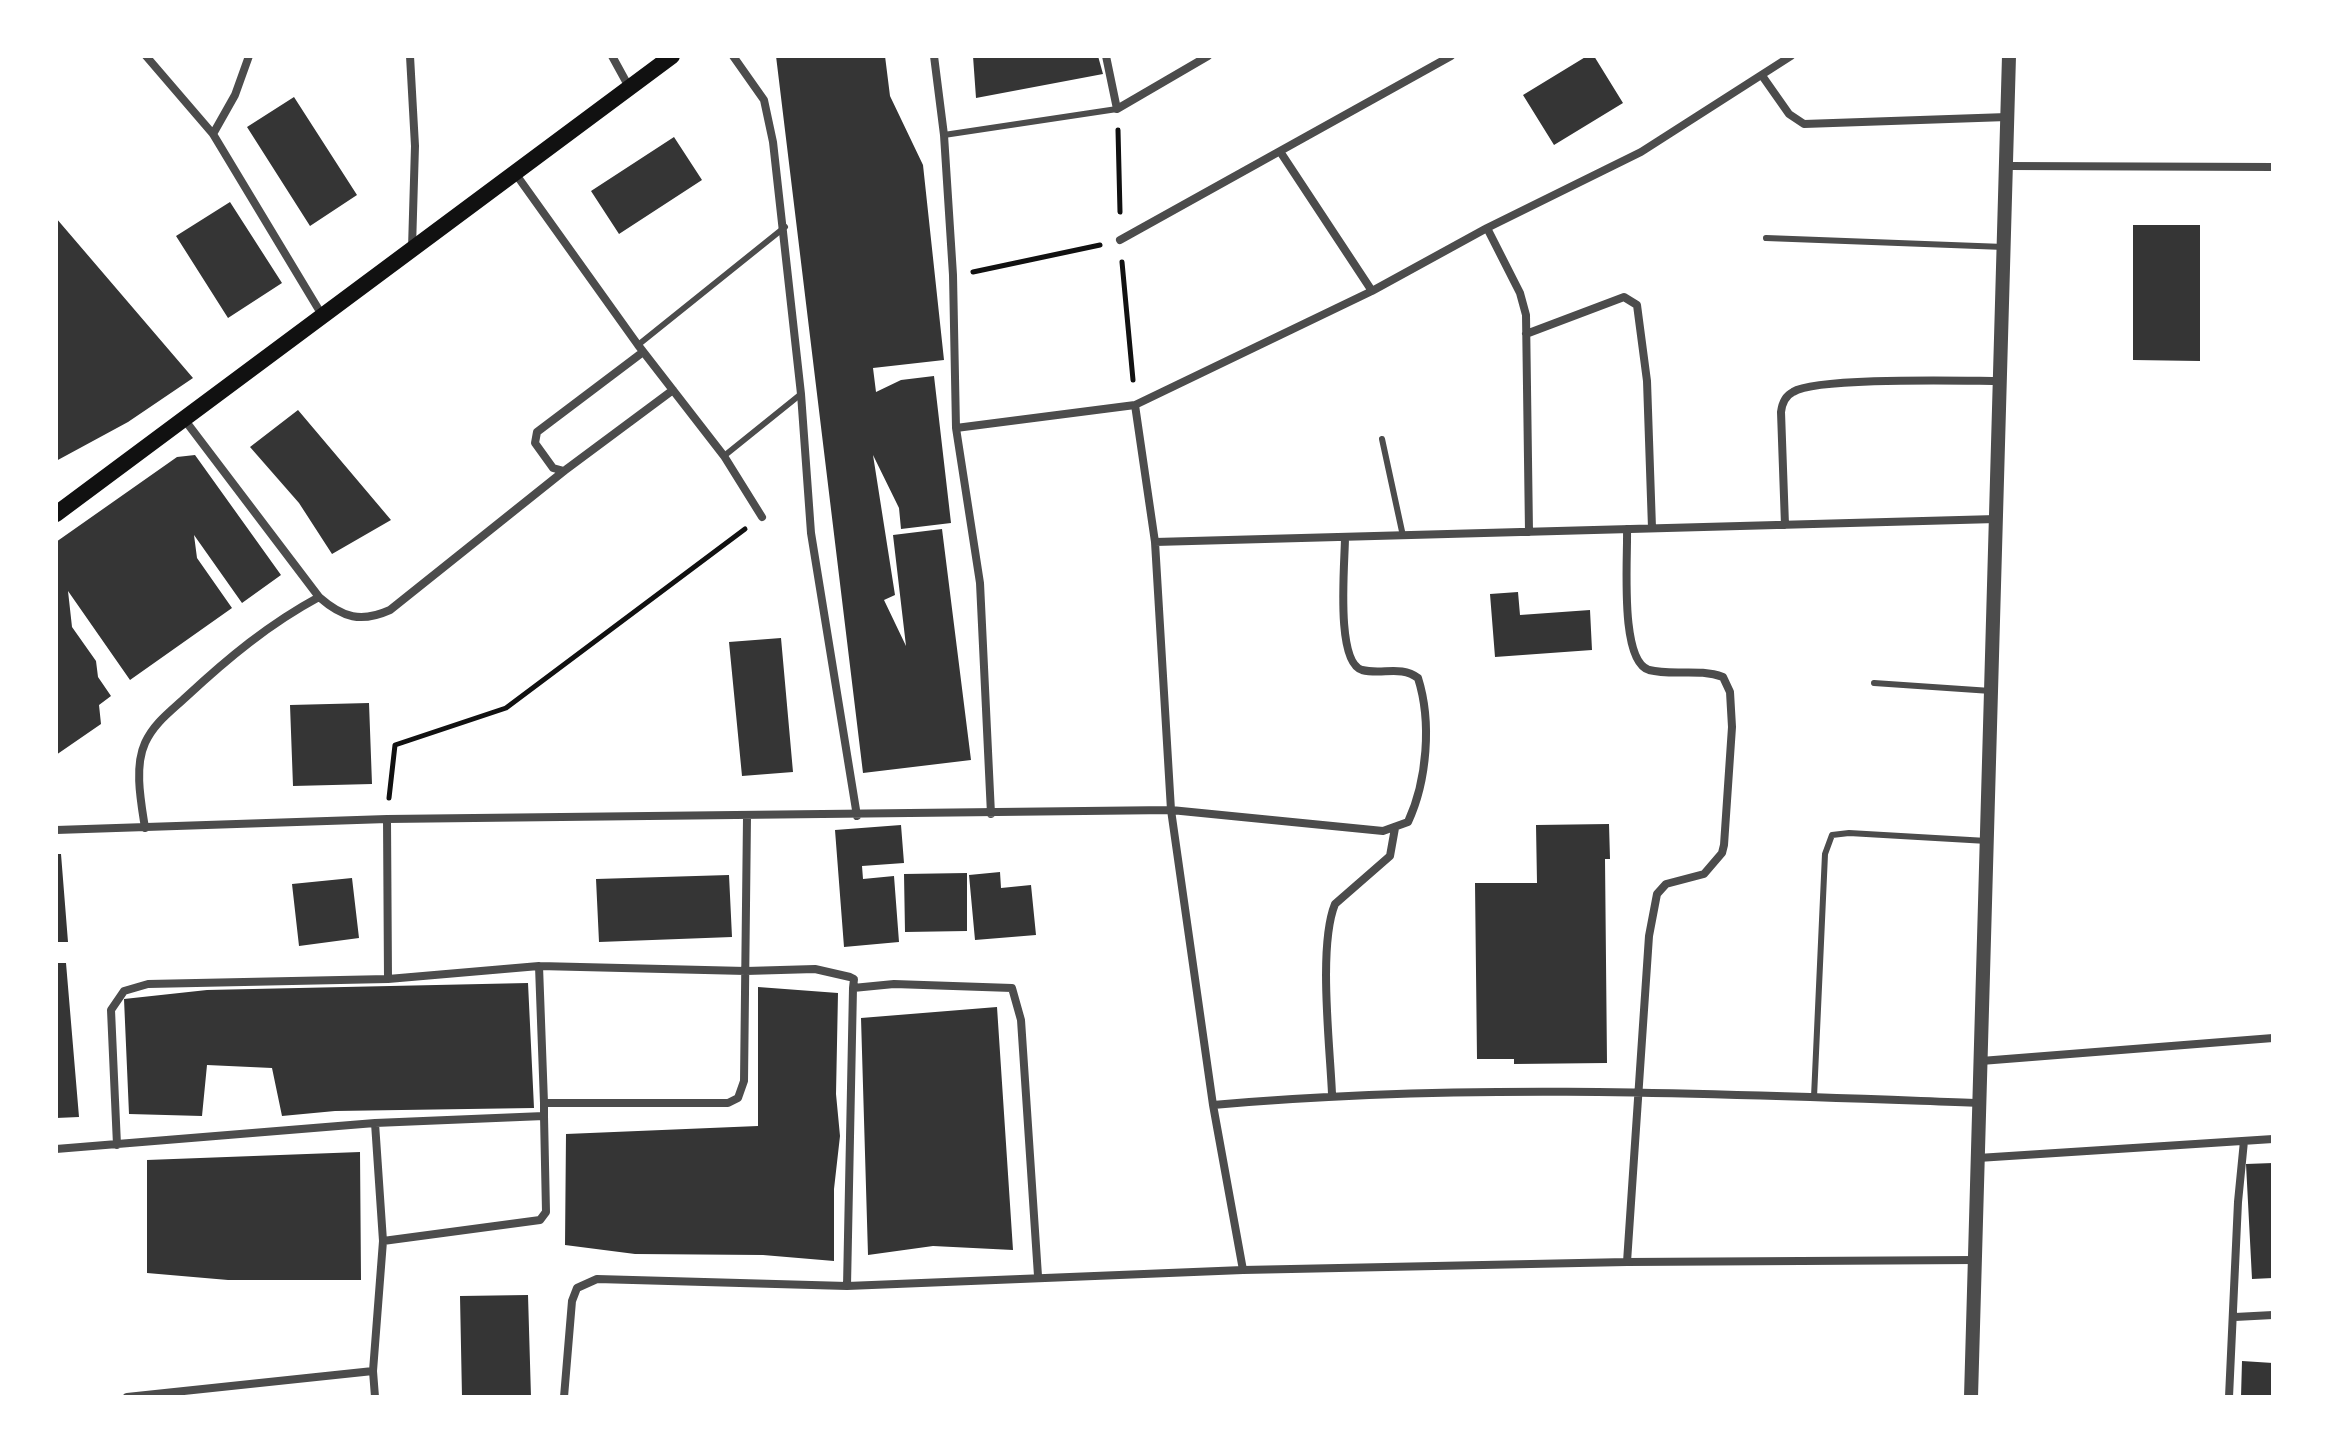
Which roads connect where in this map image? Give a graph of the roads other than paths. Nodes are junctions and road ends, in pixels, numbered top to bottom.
1 (146, 56) edge
2 (249, 56) edge
3 (410, 56) edge
4 (612, 56) edge
5 (672, 56) edge
6 (733, 56) edge
7 (934, 56) edge
8 (1106, 56) edge
9 (1208, 56) edge
10 (1451, 56) edge
11 (1791, 56) edge
12 (2009, 56) edge
13 (1763, 77) junction
14 (630, 89) junction
15 (1117, 109) junction
16 (2007, 117) junction
17 (213, 134) junction
18 (944, 135) junction
19 (1281, 153) junction
20 (2009, 166) junction
21 (2273, 167) edge
22 (515, 173) junction
23 (785, 227) junction
24 (1487, 228) junction
25 (1766, 238) dead end
26 (1120, 240) road end
27 (2004, 247) junction
28 (412, 252) junction
29 (1372, 291) junction
30 (322, 315) junction
31 (1526, 334) junction
32 (640, 348) junction
33 (2000, 381) junction
34 (673, 390) junction
35 (801, 394) junction
36 (1135, 405) junction
37 (183, 418) junction
38 (956, 428) junction
39 (1382, 439) dead end
40 (724, 456) junction
41 (564, 471) junction
42 (56, 514) edge
43 (762, 517) road end
44 (1996, 519) junction
45 (1785, 525) junction
46 (1652, 528) junction
47 (1627, 529) junction
48 (1529, 532) junction
49 (1403, 536) junction
50 (1345, 537) junction
51 (1155, 542) junction
52 (319, 597) junction
53 (1874, 683) dead end
54 (1991, 691) junction
55 (1171, 810) junction
56 (991, 814) junction
57 (857, 816) junction
58 (747, 817) junction
59 (387, 819) junction
60 (145, 828) junction
61 (1395, 828) junction
62 (56, 830) edge
63 (1987, 841) junction
64 (539, 966) junction
65 (746, 971) junction
66 (388, 979) junction
67 (853, 988) junction
68 (2273, 1038) edge
69 (1981, 1061) junction
70 (1332, 1094) junction
71 (1637, 1094) junction
72 (1814, 1097) junction
73 (544, 1103) junction
74 (1980, 1103) junction
75 (1213, 1105) junction
76 (544, 1116) junction
77 (375, 1123) junction
78 (2273, 1139) edge
79 (2244, 1141) junction
80 (117, 1145) junction
81 (56, 1149) edge
82 (1978, 1158) junction
83 (383, 1241) junction
84 (1975, 1260) junction
85 (1627, 1262) junction
86 (1243, 1270) junction
87 (1038, 1276) junction
88 (847, 1286) junction
89 (2273, 1315) edge
90 (2235, 1317) junction
91 (373, 1371) junction
92 (127, 1397) edge
93 (375, 1397) edge
94 (564, 1397) edge
95 (1971, 1397) edge
96 (2229, 1397) edge

1 - 17 street
2 - 17 street
3 - 28 street
4 - 14 street
5 - 14 main road
6 - 23 street
7 - 18 street
8 - 15 street
9 - 15 street
10 - 19 street
11 - 13 street
12 - 16 street
13 - 16 street
13 - 24 street
14 - 22 main road
15 - 18 lane
16 - 20 street
17 - 30 street
18 - 38 street
19 - 26 street
19 - 29 street
20 - 21 street
20 - 27 street
22 - 28 main road
22 - 32 street
23 - 32 lane
23 - 35 street
24 - 29 street
24 - 31 street
25 - 27 lane
27 - 33 street
28 - 30 main road
29 - 36 street
30 - 37 main road
31 - 46 street
31 - 48 street
32 - 34 street
32 - 41 street
33 - 44 street
33 - 45 street
34 - 40 street
34 - 41 street
35 - 40 lane
35 - 57 street
36 - 38 street
36 - 51 street
37 - 42 main road
37 - 52 street
38 - 56 street
39 - 49 lane
40 - 43 street
41 - 52 street
44 - 45 street
44 - 54 street
45 - 46 street
46 - 47 street
47 - 48 street
47 - 71 street
48 - 49 street
49 - 50 street
50 - 51 street
50 - 61 street
51 - 55 street
52 - 60 street
53 - 54 lane
54 - 63 street
55 - 56 street
55 - 61 street
55 - 75 street
56 - 57 street
57 - 58 street
58 - 59 street
58 - 65 street
59 - 60 street
59 - 66 street
60 - 62 street
61 - 70 street
63 - 69 street
63 - 72 lane
64 - 65 street
64 - 66 street
64 - 73 street
65 - 67 street
65 - 73 street
66 - 80 street
67 - 87 street
67 - 88 street
68 - 69 street
69 - 74 street
70 - 71 street
70 - 75 street
71 - 72 street
71 - 85 street
72 - 74 street
73 - 76 street
74 - 82 street
75 - 86 street
76 - 77 street
76 - 83 street
77 - 80 street
77 - 83 street
78 - 79 street
79 - 82 street
79 - 90 street
80 - 81 street
82 - 84 street
83 - 91 street
84 - 85 street
84 - 95 street
85 - 86 street
86 - 87 street
87 - 88 street
88 - 94 street
89 - 90 street
90 - 96 street
91 - 92 street
91 - 93 street

